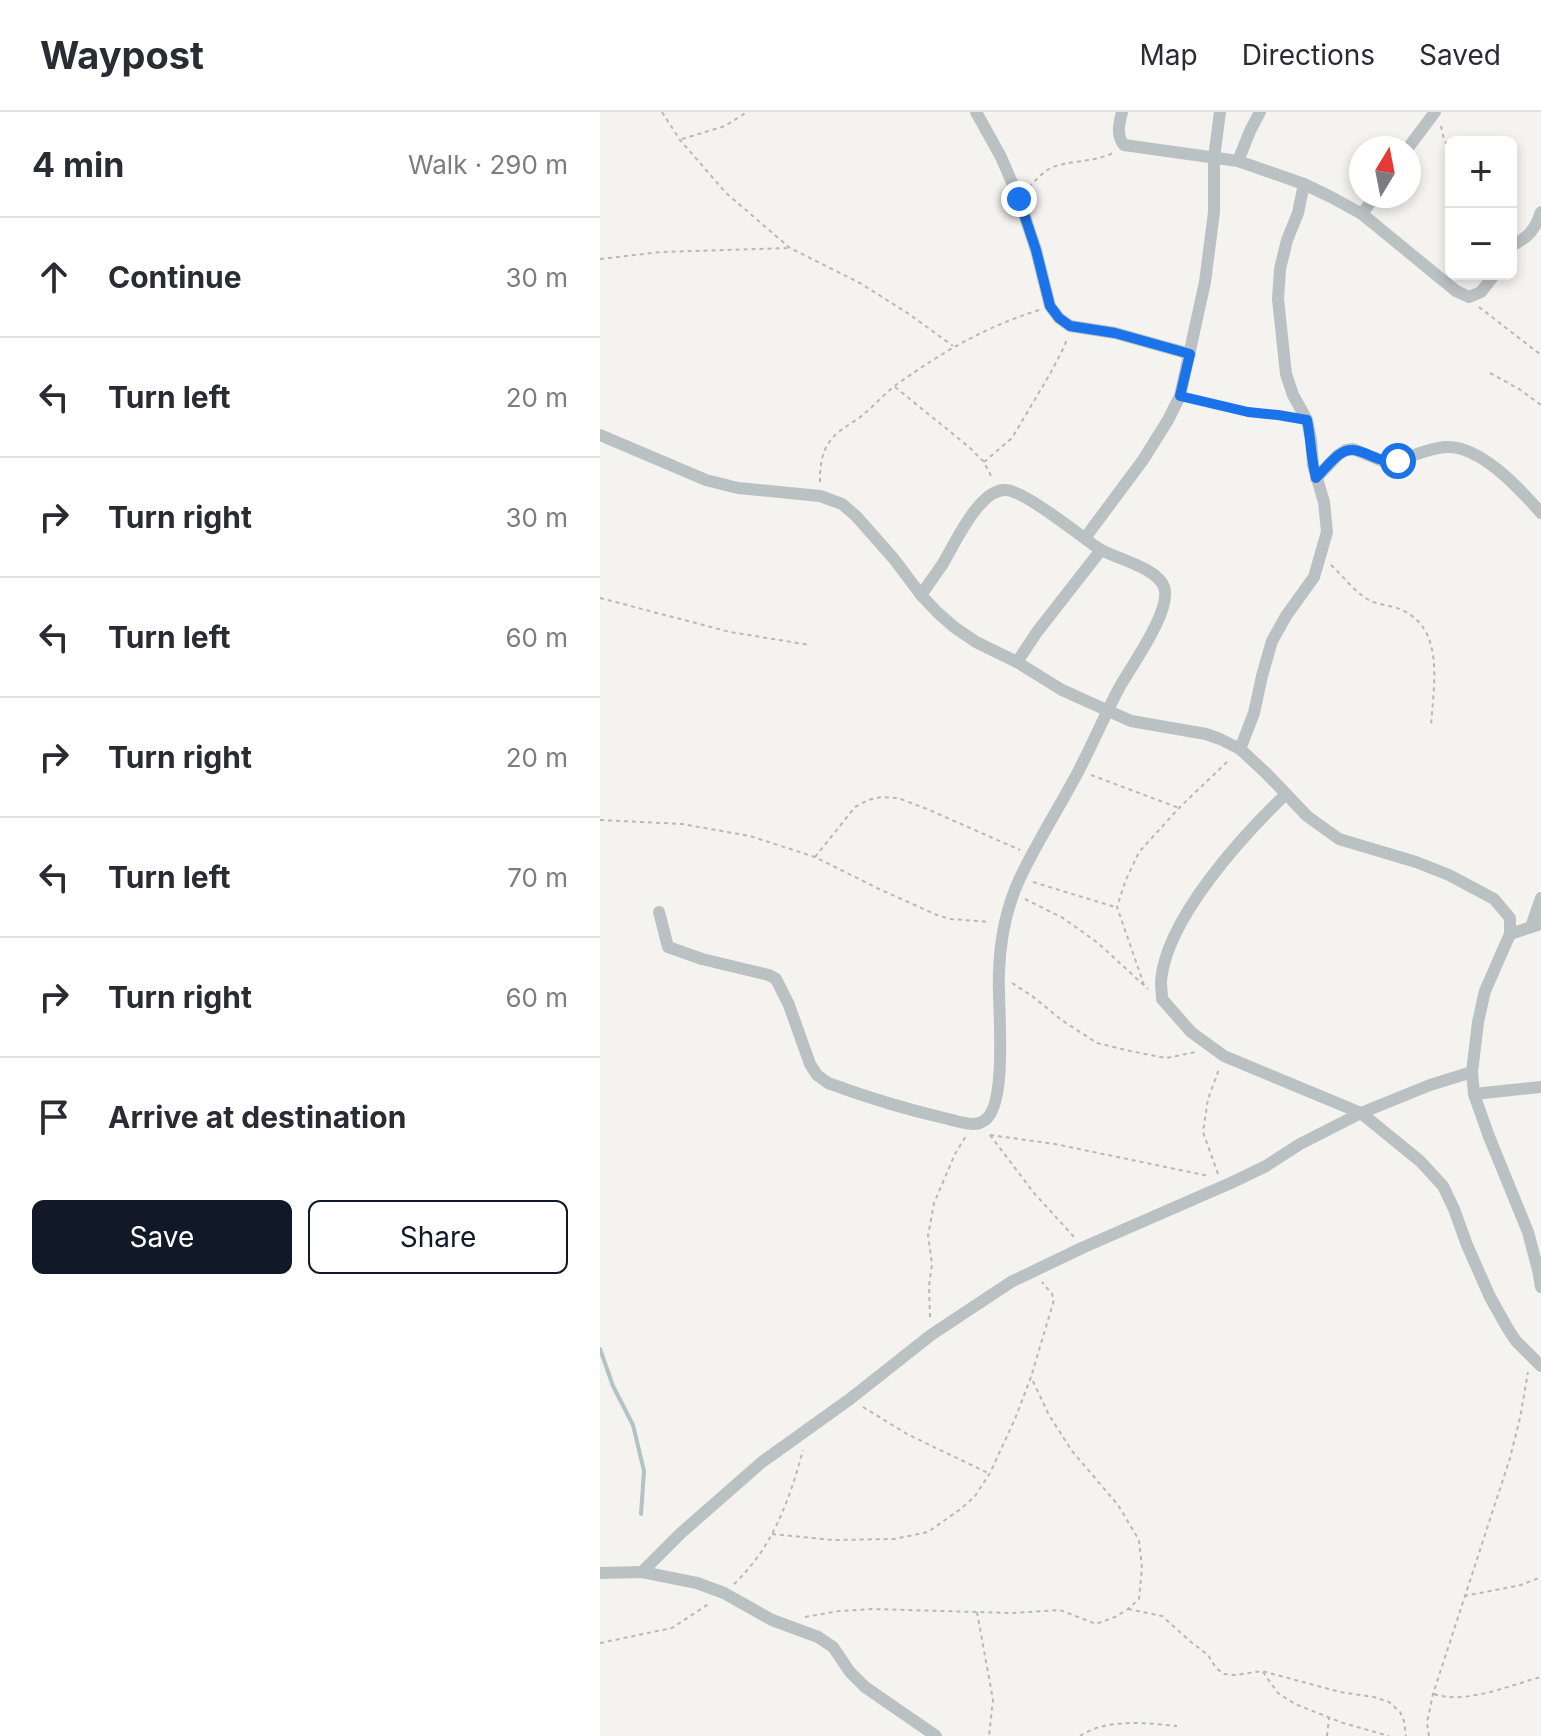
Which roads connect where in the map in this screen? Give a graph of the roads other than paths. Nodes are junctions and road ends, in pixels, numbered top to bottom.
1 (976, 112) edge
2 (1122, 112) edge
3 (1220, 112) edge
4 (1260, 112) edge
5 (1435, 112) edge
6 (1417, 136) edge
7 (1214, 158) junction
8 (1238, 161) junction
9 (1304, 184) junction
10 (1366, 208) edge
11 (1541, 212) edge
12 (1362, 214) junction
13 (1517, 243) edge
14 (1490, 280) edge
15 (1190, 354) junction
16 (600, 435) edge
17 (1316, 478) junction
18 (1541, 513) edge
19 (1085, 538) junction
20 (1101, 550) junction
21 (921, 595) junction
22 (1017, 662) junction
23 (1108, 710) junction
24 (1240, 749) junction
25 (1286, 794) junction
26 (1541, 898) edge
27 (659, 912) dead end
28 (1536, 925) edge
29 (1510, 934) junction
30 (1472, 1072) junction
31 (1541, 1087) edge
32 (1474, 1094) junction
33 (1361, 1113) junction
34 (1535, 1230) edge
35 (1541, 1287) edge
36 (1541, 1366) edge
37 (642, 1572) junction
38 (600, 1573) edge
39 (936, 1736) edge

1 - 15 street
2 - 7 street
3 - 7 street
4 - 8 street
5 - 6 street
7 - 8 street
7 - 15 street
8 - 9 street
9 - 12 street
9 - 17 street
10 - 12 street
11 - 13 street
12 - 14 street
15 - 19 street
16 - 21 street
17 - 18 street
17 - 24 street
19 - 20 street
19 - 21 street
20 - 22 street
20 - 23 street
21 - 22 street
22 - 23 street
23 - 24 street
23 - 27 street
24 - 25 street
25 - 29 street
25 - 33 street
26 - 28 street
28 - 29 street
29 - 30 street
30 - 32 street
30 - 33 street
31 - 32 street
32 - 34 street
33 - 36 street
33 - 37 street
34 - 35 street
37 - 38 street
37 - 39 street

